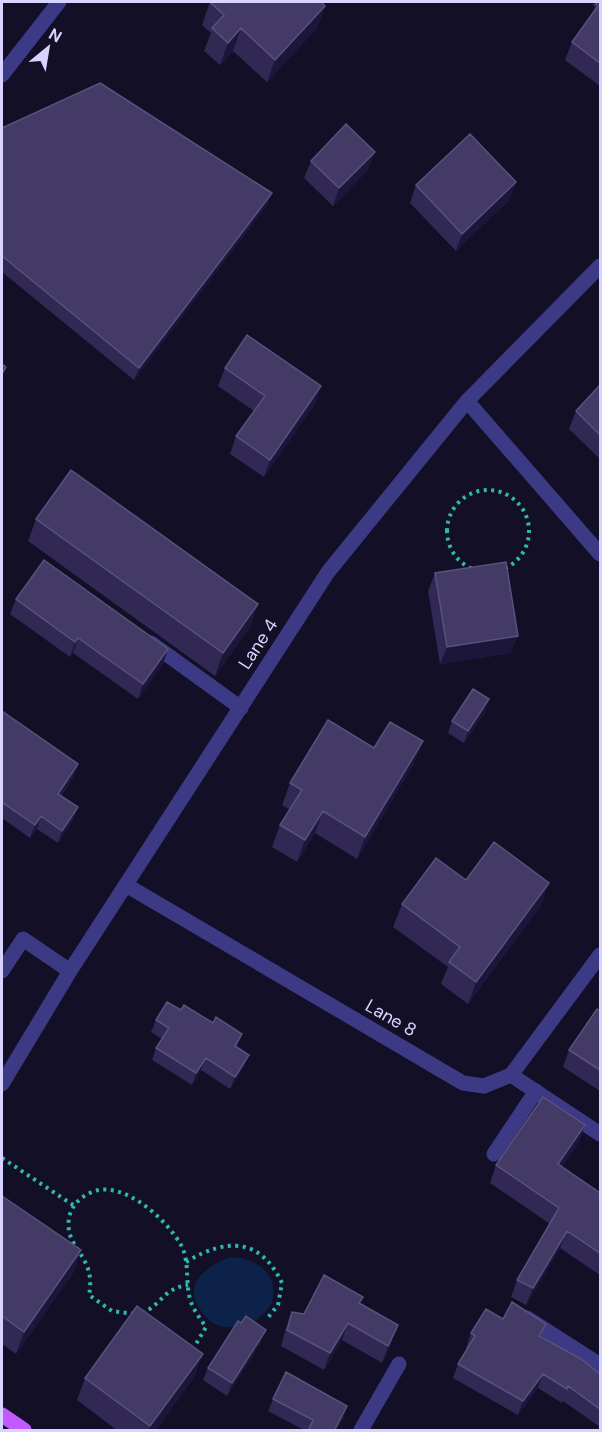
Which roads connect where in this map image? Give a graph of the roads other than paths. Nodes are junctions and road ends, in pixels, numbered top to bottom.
1 (59, 2) edge
2 (2, 75) edge
3 (600, 266) edge
4 (467, 400) junction
5 (600, 554) edge
6 (138, 634) edge
7 (241, 708) junction
8 (126, 885) junction
9 (600, 955) edge
10 (2, 971) edge
11 (70, 971) junction
12 (511, 1075) junction
13 (2, 1084) edge
14 (536, 1091) junction
15 (600, 1134) edge
16 (494, 1154) dead end
17 (511, 1307) edge
18 (399, 1364) dead end
19 (600, 1365) edge
20 (2, 1415) edge
21 (24, 1431) edge
22 (361, 1431) edge

1 - 2 street
3 - 4 street, Lane 4
4 - 5 street
4 - 7 street, Lane 4
6 - 7 street
7 - 8 street, Lane 4
8 - 11 street, Lane 4
8 - 12 street, Lane 8
9 - 12 street
10 - 11 street
11 - 13 street, Lane 4
12 - 14 street
14 - 15 street
14 - 16 street
17 - 19 street
18 - 22 street
20 - 21 main road

